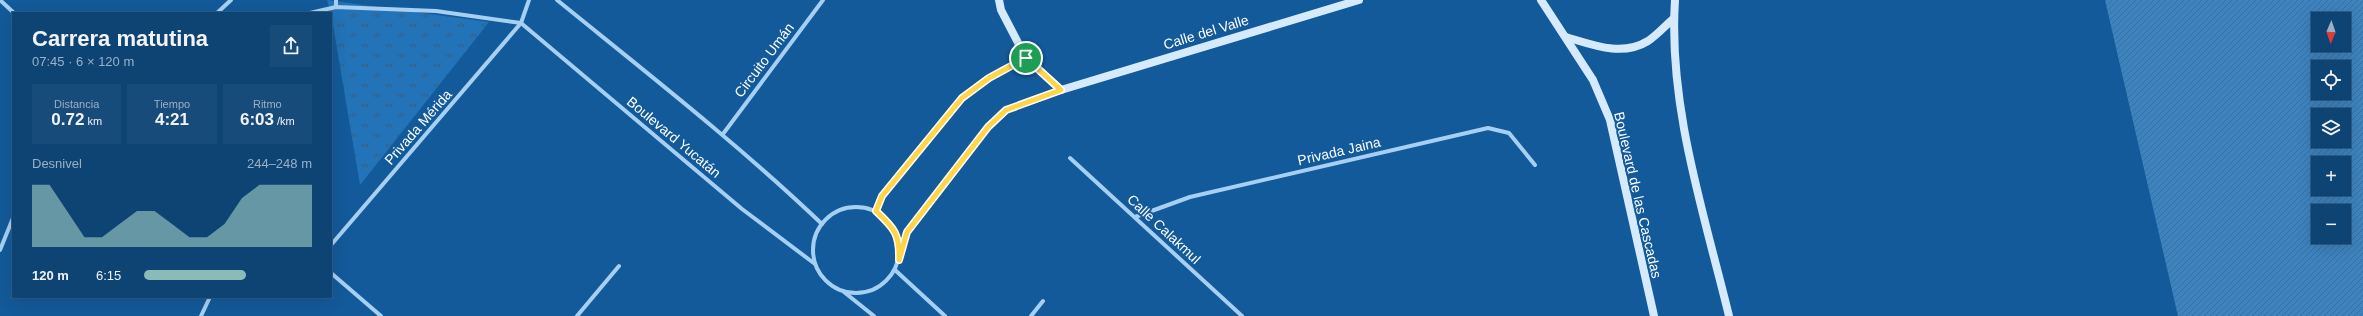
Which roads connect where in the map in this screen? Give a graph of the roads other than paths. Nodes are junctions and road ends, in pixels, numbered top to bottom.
1 (0, 0) edge
2 (231, 0) edge
3 (336, 0) edge
4 (529, 0) edge
5 (557, 0) edge
6 (823, 0) edge
7 (999, 0) edge
8 (1359, 0) edge
9 (1541, 0) edge
10 (1675, 0) edge
11 (336, 7) junction
12 (13, 12) edge
13 (218, 12) edge
14 (314, 12) edge
15 (1674, 18) junction
16 (521, 23) junction
17 (1566, 37) junction
18 (1026, 58) junction
19 (1061, 90) junction
20 (723, 134) junction
21 (1070, 158) dead end
22 (1535, 165) dead end
23 (876, 211) junction
24 (1135, 217) junction
25 (12, 220) edge
26 (822, 224) junction
27 (332, 244) edge
28 (0, 250) edge
29 (899, 260) junction
30 (815, 264) junction
31 (619, 266) dead end
32 (895, 270) junction
33 (332, 274) edge
34 (844, 292) junction
35 (210, 298) edge
36 (1043, 301) dead end
37 (201, 316) edge
38 (381, 316) edge
39 (577, 316) edge
40 (874, 316) edge
41 (945, 316) edge
42 (1031, 316) edge
43 (1242, 316) edge
44 (1654, 316) edge
45 (1729, 316) edge

1 - 12 street
2 - 13 street
3 - 11 street
4 - 16 street
5 - 20 street
6 - 20 street, Circuito Umán
7 - 18 main road
8 - 19 main road, Calle del Valle
9 - 17 main road, Boulevard de las Cascadas
10 - 15 main road
11 - 14 street
11 - 16 street
15 - 17 main road
15 - 45 main road
16 - 27 street, Privada Mérida
16 - 30 street, Boulevard Yucatán
17 - 44 main road, Boulevard de las Cascadas
18 - 19 main road
18 - 23 street
19 - 29 street, Calle del Valle
20 - 26 street
21 - 24 street, Calle Calakmul
22 - 24 street, Privada Jaina
23 - 26 street
23 - 29 street
24 - 43 street, Calle Calakmul
25 - 28 street
26 - 30 street
29 - 32 street
30 - 34 street
31 - 39 street
32 - 34 street
32 - 41 street
33 - 38 street
34 - 40 street
35 - 37 street
36 - 42 street

